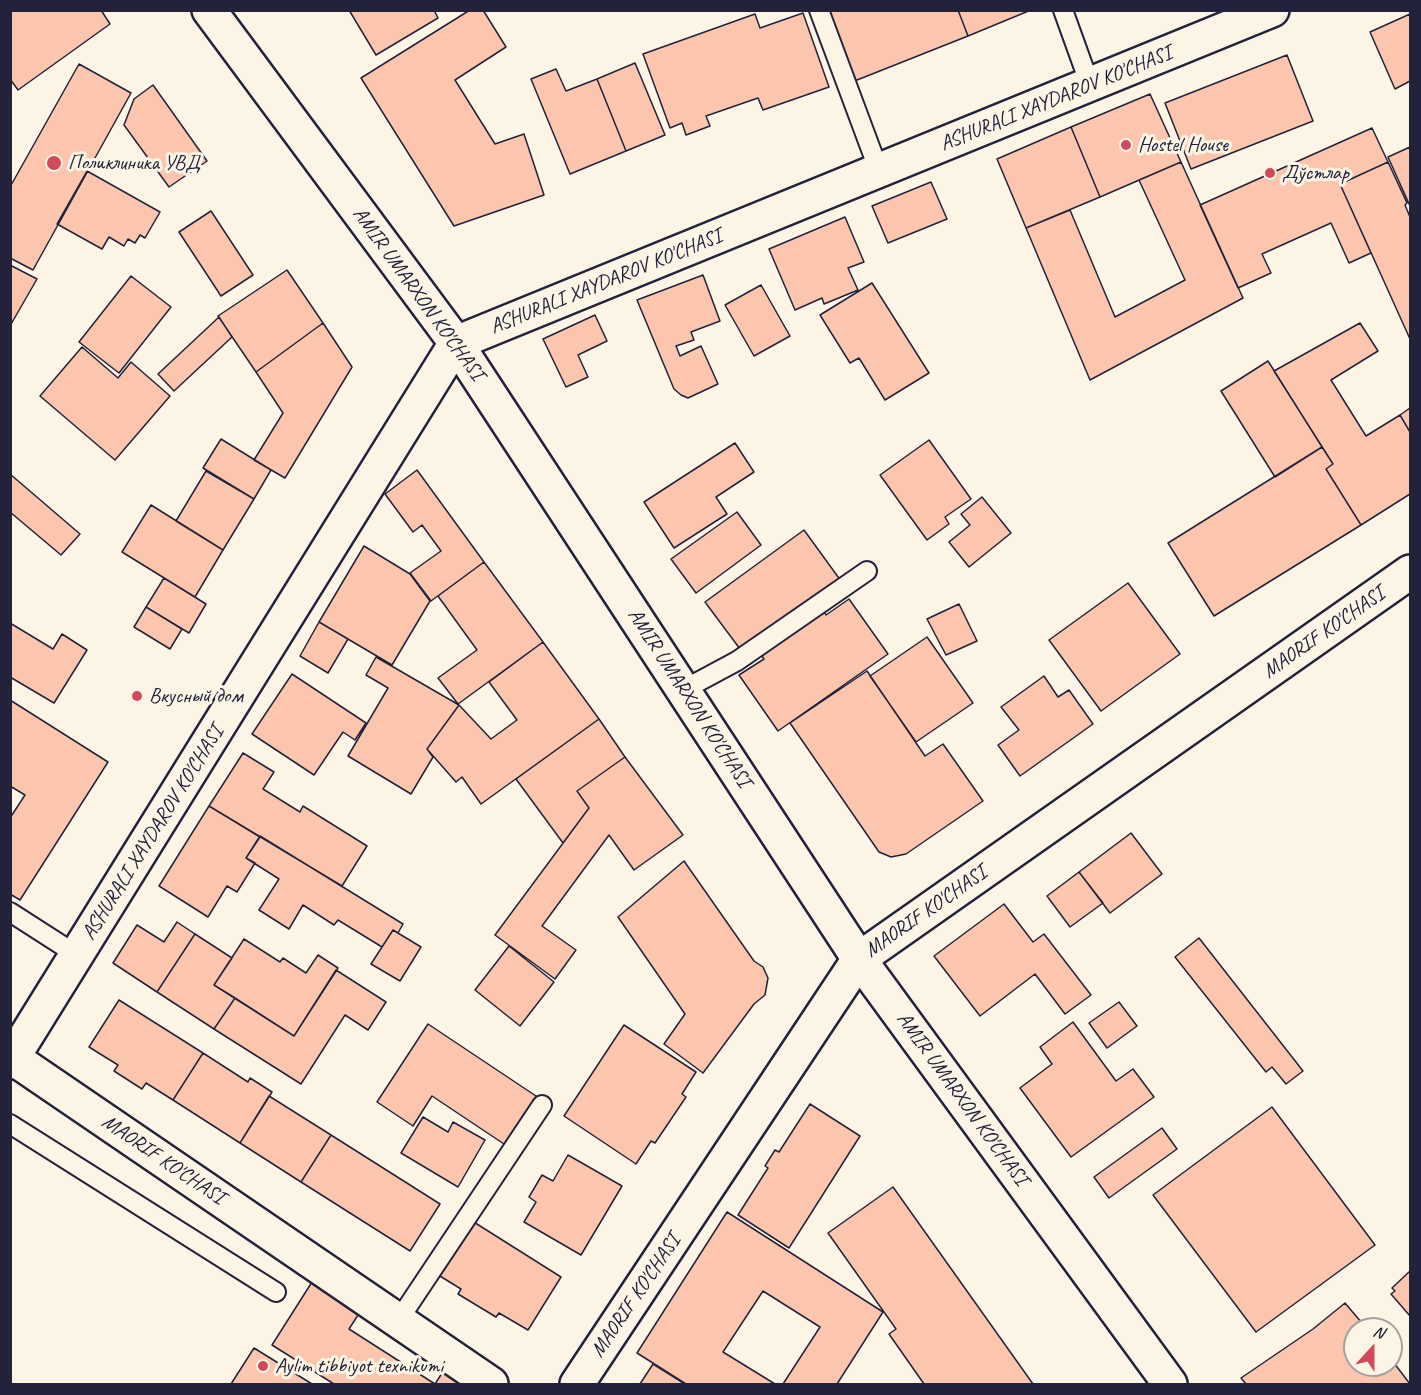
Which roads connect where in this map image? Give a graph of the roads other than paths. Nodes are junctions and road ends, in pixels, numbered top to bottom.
1 (209, 10) edge
2 (819, 10) edge
3 (1063, 10) edge
4 (1272, 10) edge
5 (1090, 85) junction
6 (879, 171) junction
7 (456, 343) junction
8 (867, 571) dead end
9 (1410, 572) edge
10 (683, 690) junction
11 (10, 912) edge
12 (77, 956) junction
13 (860, 959) junction
14 (12, 1060) edge
15 (542, 1105) dead end
16 (10, 1124) edge
17 (276, 1292) dead end
18 (398, 1321) junction
19 (490, 1384) edge
20 (577, 1384) edge
21 (1170, 1384) edge

1 - 7 street, AMIR UMARXON KO'CHASI
2 - 6 lane
3 - 5 lane
4 - 5 street, ASHURALI XAYDAROV KO'CHASI
5 - 6 street, ASHURALI XAYDAROV KO'CHASI
6 - 7 street, ASHURALI XAYDAROV KO'CHASI
7 - 10 street, AMIR UMARXON KO'CHASI
7 - 12 street, ASHURALI XAYDAROV KO'CHASI
8 - 10 lane
9 - 13 street, MAORIF KO'CHASI
10 - 13 street, AMIR UMARXON KO'CHASI
11 - 12 lane
12 - 14 street, ASHURALI XAYDAROV KO'CHASI
13 - 20 street, MAORIF KO'CHASI
13 - 21 street, AMIR UMARXON KO'CHASI
14 - 18 street, MAORIF KO'CHASI
15 - 18 lane
16 - 17 lane
18 - 19 street, MAORIF KO'CHASI

